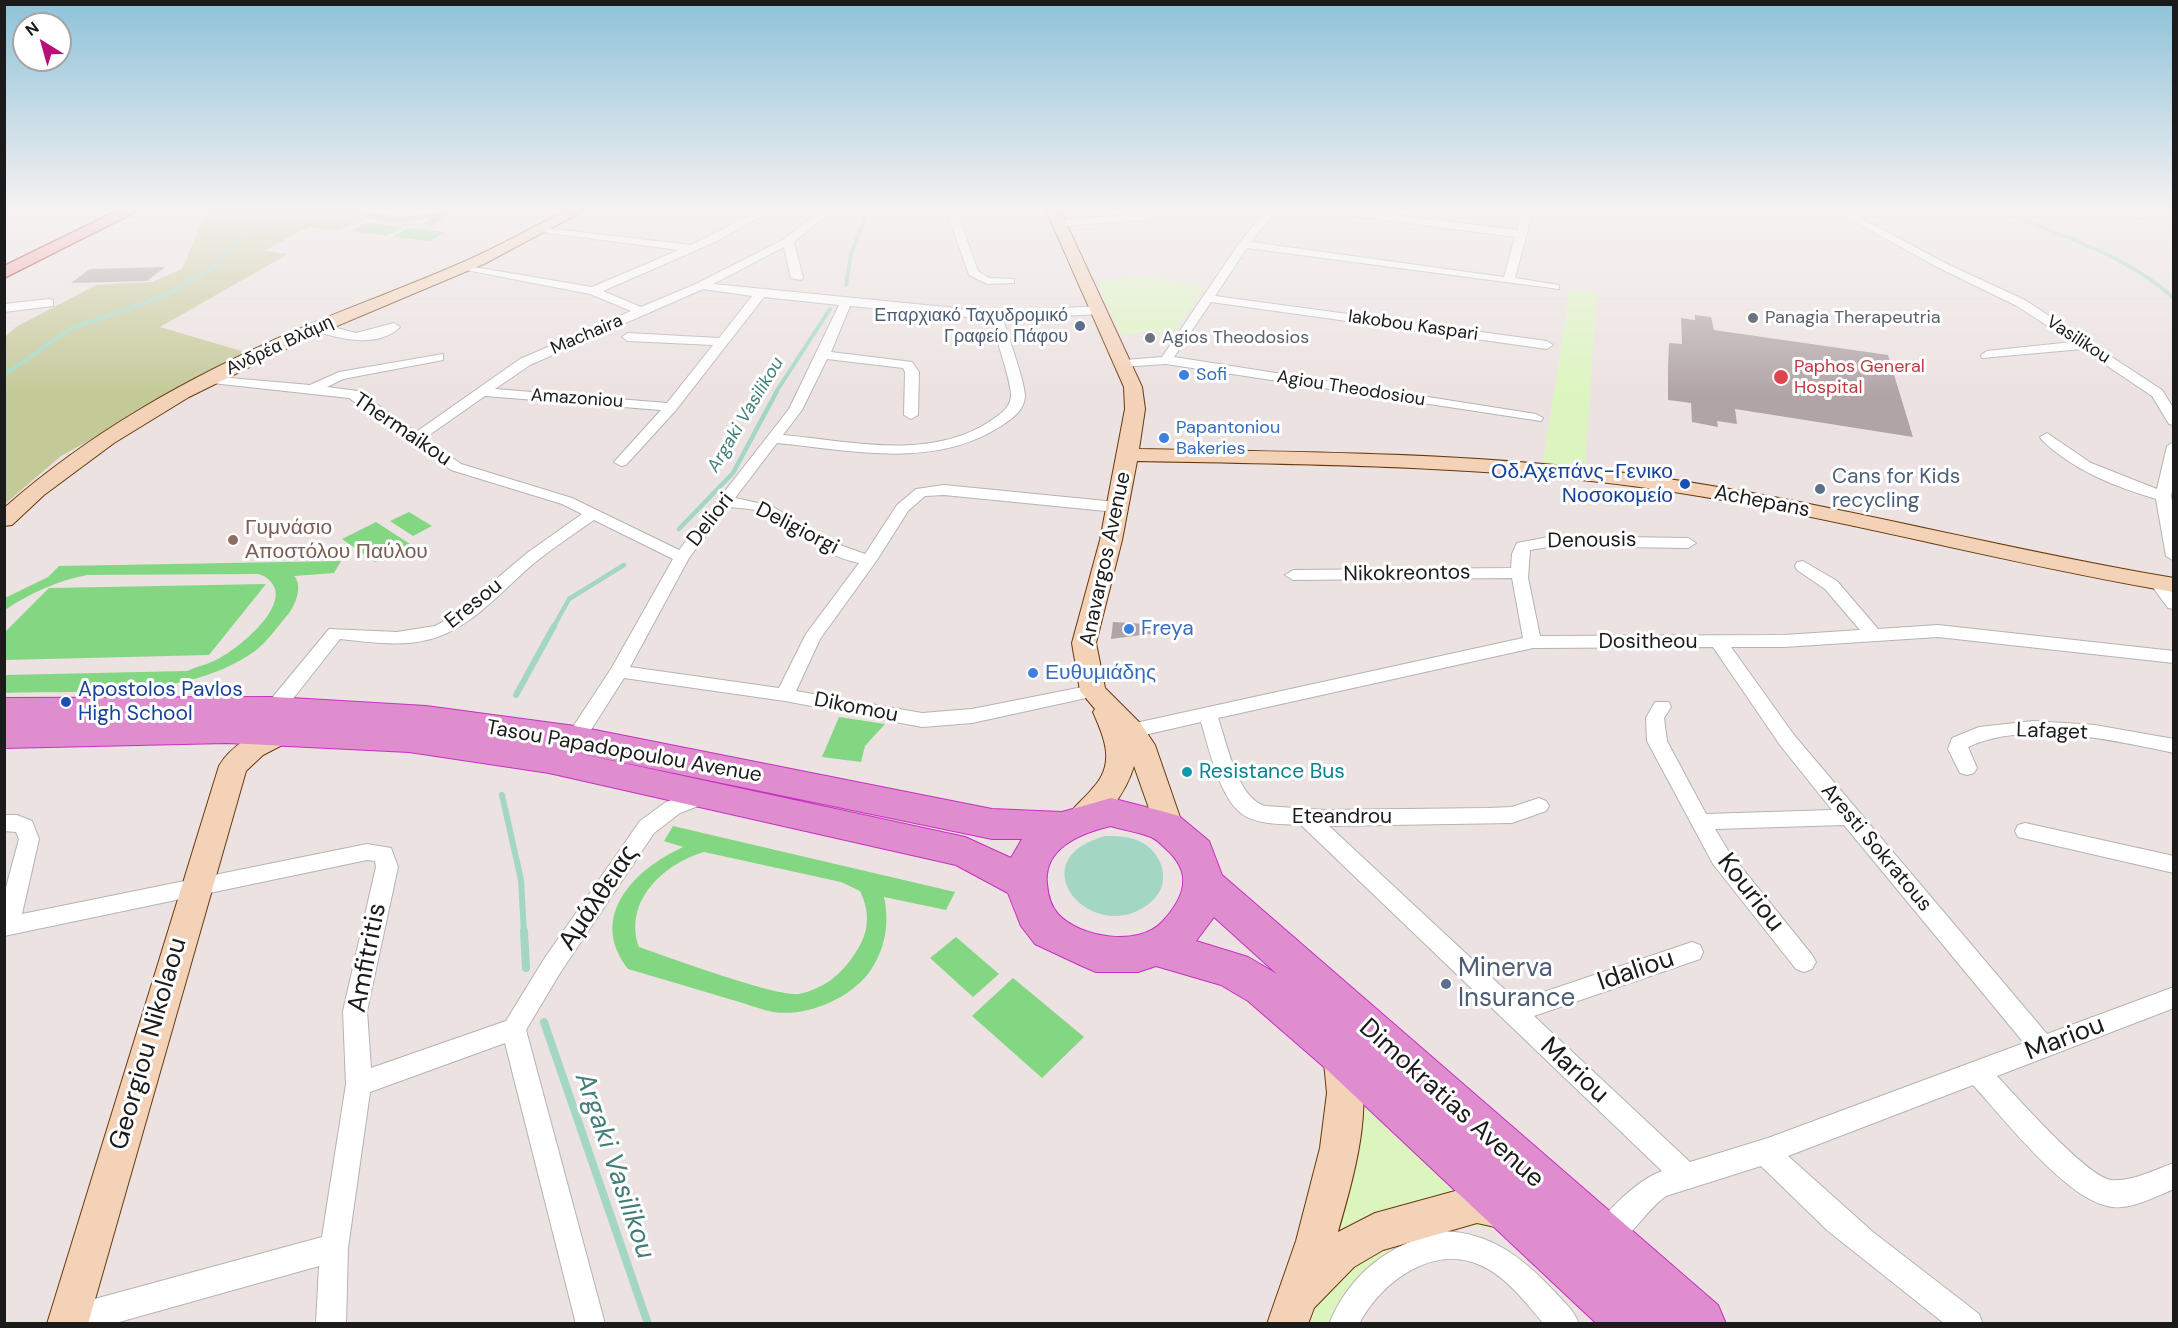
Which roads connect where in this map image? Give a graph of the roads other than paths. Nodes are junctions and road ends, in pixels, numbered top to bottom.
1 (454, 272) edge
2 (492, 272) edge
3 (637, 272) edge
4 (727, 272) edge
5 (796, 272) edge
6 (973, 272) edge
7 (1082, 272) edge
8 (1225, 272) edge
9 (1450, 272) edge
10 (1511, 272) edge
11 (1956, 272) edge
12 (797, 278) dead end
13 (1509, 280) junction
14 (1010, 281) dead end
15 (702, 285) junction
16 (1556, 287) dead end
17 (593, 291) junction
18 (761, 293) junction
19 (1207, 298) junction
20 (846, 301) junction
21 (49, 303) dead end
22 (4, 308) edge
23 (1100, 310) junction
24 (640, 312) junction
25 (996, 316) junction
26 (317, 327) junction
27 (394, 327) dead end
28 (628, 337) dead end
29 (723, 342) junction
30 (1547, 345) dead end
31 (2083, 345) junction
32 (1988, 355) dead end
33 (823, 356) junction
34 (438, 357) dead end
35 (1166, 360) junction
36 (1125, 364) junction
37 (212, 379) junction
38 (313, 389) junction
39 (482, 392) junction
40 (671, 407) junction
41 (911, 415) dead end
42 (1536, 418) dead end
43 (2174, 421) edge
44 (2047, 437) dead end
45 (416, 438) junction
46 (774, 439) junction
47 (2174, 446) edge
48 (1128, 455) junction
49 (621, 462) dead end
50 (2163, 496) junction
51 (725, 502) junction
52 (1116, 507) junction
53 (594, 513) junction
54 (4, 519) edge
55 (1688, 543) dead end
56 (2174, 556) edge
57 (682, 557) junction
58 (869, 560) junction
59 (1803, 566) dead end
60 (1520, 573) junction
61 (1293, 575) dead end
62 (2165, 584) edge
63 (2174, 604) edge
64 (1872, 634) junction
65 (1533, 642) junction
66 (1719, 643) junction
67 (2174, 657) edge
68 (619, 670) junction
69 (785, 695) junction
70 (1099, 698) junction
71 (1662, 707) dead end
72 (4, 710) edge
73 (1208, 715) junction
74 (277, 721) junction
75 (227, 731) junction
76 (1131, 731) junction
77 (4, 735) edge
78 (575, 739) junction
79 (2174, 746) edge
80 (233, 765) junction
81 (1967, 768) dead end
82 (709, 795) junction
83 (1539, 806) dead end
84 (1306, 817) junction
85 (1849, 817) junction
86 (1071, 821) junction
87 (1700, 822) junction
88 (4, 823) edge
89 (1168, 826) junction
90 (2025, 831) dead end
91 (2174, 865) edge
92 (1026, 884) junction
93 (1205, 884) junction
94 (196, 885) junction
95 (6, 926) edge
96 (1157, 948) junction
97 (1692, 952) dead end
98 (1804, 962) dead end
99 (2174, 998) edge
100 (1512, 1012) junction
101 (514, 1029) junction
102 (2042, 1047) junction
103 (1340, 1052) junction
104 (1979, 1074) junction
105 (359, 1084) junction
106 (1765, 1152) junction
107 (1686, 1176) junction
108 (2174, 1176) edge
109 (1527, 1224) junction
110 (1604, 1240) junction
111 (334, 1248) junction
112 (1292, 1310) edge
113 (67, 1322) edge
114 (331, 1323) edge
115 (591, 1323) edge
116 (1342, 1323) edge
117 (1565, 1323) edge
118 (1636, 1323) edge
119 (1699, 1323) edge
120 (1968, 1323) edge

1 - 26 street, Ανδρέα Βλάμη
2 - 17 street
3 - 17 street
4 - 15 street, Machaira
5 - 12 street
6 - 14 street
7 - 23 street, Anavargos Avenue
8 - 19 street
9 - 13 street
10 - 13 street
11 - 31 street, Vasilikou
13 - 16 street
15 - 18 street
15 - 24 street, Machaira
17 - 24 street
18 - 20 street
18 - 29 street
19 - 30 street, Iakobou Kaspari
19 - 35 street
20 - 25 street
20 - 33 street, Deliori
21 - 22 street
23 - 25 street
23 - 36 street, Anavargos Avenue
24 - 39 street, Machaira
25 - 46 street
26 - 27 street
26 - 37 street, Ανδρέα Βλάμη
28 - 29 street
29 - 40 street
31 - 32 street
31 - 43 street, Vasilikou
33 - 41 street
33 - 46 street, Deliori
34 - 38 street
35 - 36 street, Agiou Theodosiou
35 - 42 street, Agiou Theodosiou
36 - 48 street, Anavargos Avenue
37 - 38 street, Thermaikou
37 - 54 street, Ανδρέα Βλάμη
38 - 45 street, Thermaikou
39 - 40 street, Amazoniou
39 - 45 street, Machaira
40 - 49 street
44 - 50 street
45 - 53 street, Thermaikou
46 - 51 street, Deliori
47 - 50 street
48 - 52 street, Anavargos Avenue
48 - 62 street, Achepans
50 - 56 street
51 - 57 street, Deliori
51 - 58 street, Deligiorgi
52 - 58 street
52 - 70 street, Anavargos Avenue
53 - 57 street, Thermaikou
53 - 74 street, Eresou
55 - 60 street, Denousis
57 - 68 street, Deliori
58 - 69 street
59 - 64 street
60 - 61 street, Nikokreontos
60 - 65 street, Denousis
62 - 63 street
64 - 66 street, Dositheou
64 - 67 street, Dositheou
65 - 66 street, Dositheou
65 - 73 street, Dositheou
66 - 85 street, Aresti Sokratous
68 - 69 street, Dikomou
68 - 78 street, Deliori
69 - 70 street, Dikomou
70 - 76 street
70 - 86 street, Anavargos Avenue
71 - 87 street, Kouriou
72 - 74 highway, Tasou Papadopoulou Avenue
73 - 76 street, Dositheou
73 - 84 street, Eteandrou
74 - 75 highway, Tasou Papadopoulou Avenue
74 - 78 highway, Tasou Papadopoulou Avenue
74 - 80 street
74 - 82 highway, Tasou Papadopoulou Avenue
75 - 77 highway, Tasou Papadopoulou Avenue
75 - 80 street, Georgiou Nikolaou
76 - 89 street
78 - 86 highway, Tasou Papadopoulou Avenue
79 - 81 street, Lafaget
80 - 94 street, Georgiou Nikolaou
82 - 92 highway, Tasou Papadopoulou Avenue
82 - 101 street, Αμάλθειας
83 - 84 street, Eteandrou
84 - 100 street, Mariou
85 - 87 street, Kouriou
85 - 102 street, Aresti Sokratous
86 - 89 highway
86 - 92 highway
87 - 98 street, Kouriou
88 - 95 street
89 - 93 highway
90 - 91 street
92 - 96 highway
93 - 96 highway
93 - 110 highway, Dimokratias Avenue
94 - 95 street
94 - 105 street, Amfitritis
94 - 113 street, Georgiou Nikolaou
96 - 103 highway, Dimokratias Avenue
97 - 100 street, Idaliou
99 - 102 street, Mariou
100 - 107 street, Mariou
101 - 105 street
101 - 115 street
102 - 104 street, Mariou
103 - 109 highway, Dimokratias Avenue
103 - 112 street
104 - 106 street, Mariou
104 - 108 street
105 - 111 street, Amfitritis
106 - 107 street, Mariou
106 - 120 street
107 - 110 street, Mariou
109 - 112 street
109 - 118 highway, Dimokratias Avenue
110 - 119 highway, Dimokratias Avenue
111 - 113 street
111 - 114 street, Amfitritis
116 - 117 street

